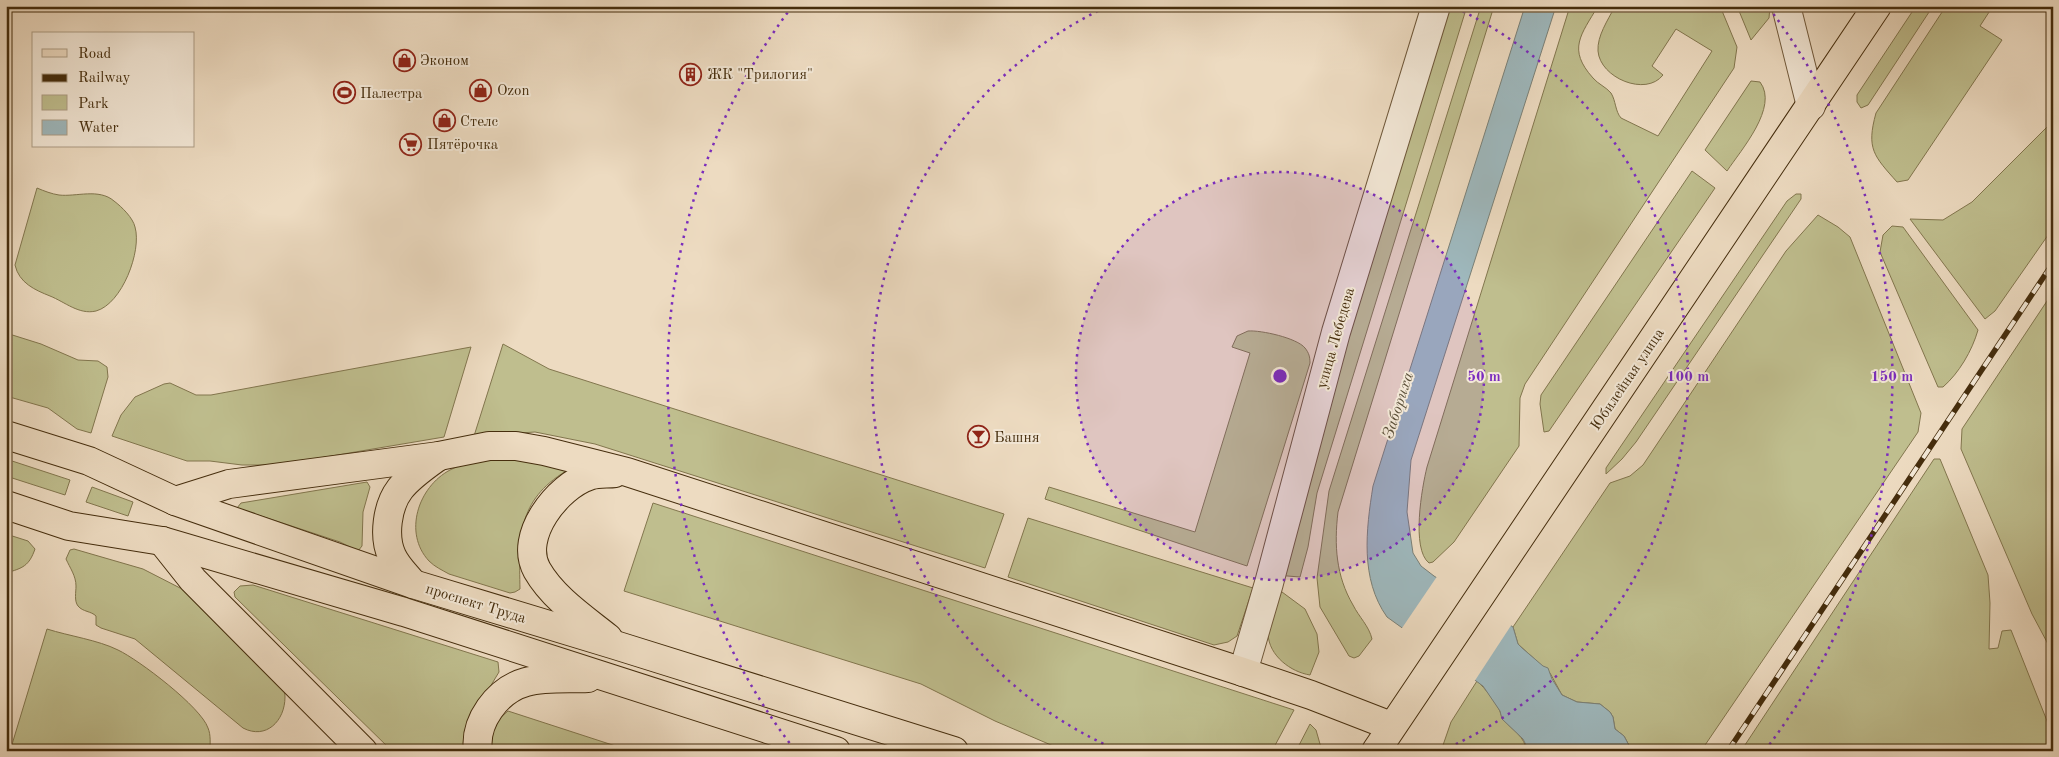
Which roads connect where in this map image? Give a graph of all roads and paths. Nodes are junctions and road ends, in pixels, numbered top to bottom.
1 (1436, 6) edge
2 (1786, 6) edge
3 (1878, 6) edge
4 (1811, 106) junction
5 (6, 435) edge
6 (439, 456) junction
7 (626, 472) junction
8 (175, 501) junction
9 (6, 506) edge
10 (162, 541) junction
11 (414, 584) junction
12 (616, 645) junction
13 (1243, 672) junction
14 (606, 677) junction
15 (1391, 726) junction
16 (363, 751) edge
17 (478, 751) edge
18 (836, 751) edge
19 (954, 751) edge
20 (1376, 751) edge

1 - 13 street, улица Лебедева
2 - 4 street
3 - 4 main road, Юбилейная улица
4 - 15 main road, Юбилейная улица
5 - 8 main road, проспект Труда
6 - 7 main road
6 - 8 main road
6 - 11 main road
7 - 12 main road
7 - 13 main road
8 - 10 main road
8 - 11 main road, проспект Труда
9 - 10 main road, проспект Труда
10 - 14 main road, проспект Труда
10 - 16 main road
11 - 12 main road, проспект Труда
12 - 19 main road, проспект Труда
13 - 15 main road
14 - 17 main road
14 - 18 main road, проспект Труда
15 - 20 main road, Юбилейная улица

